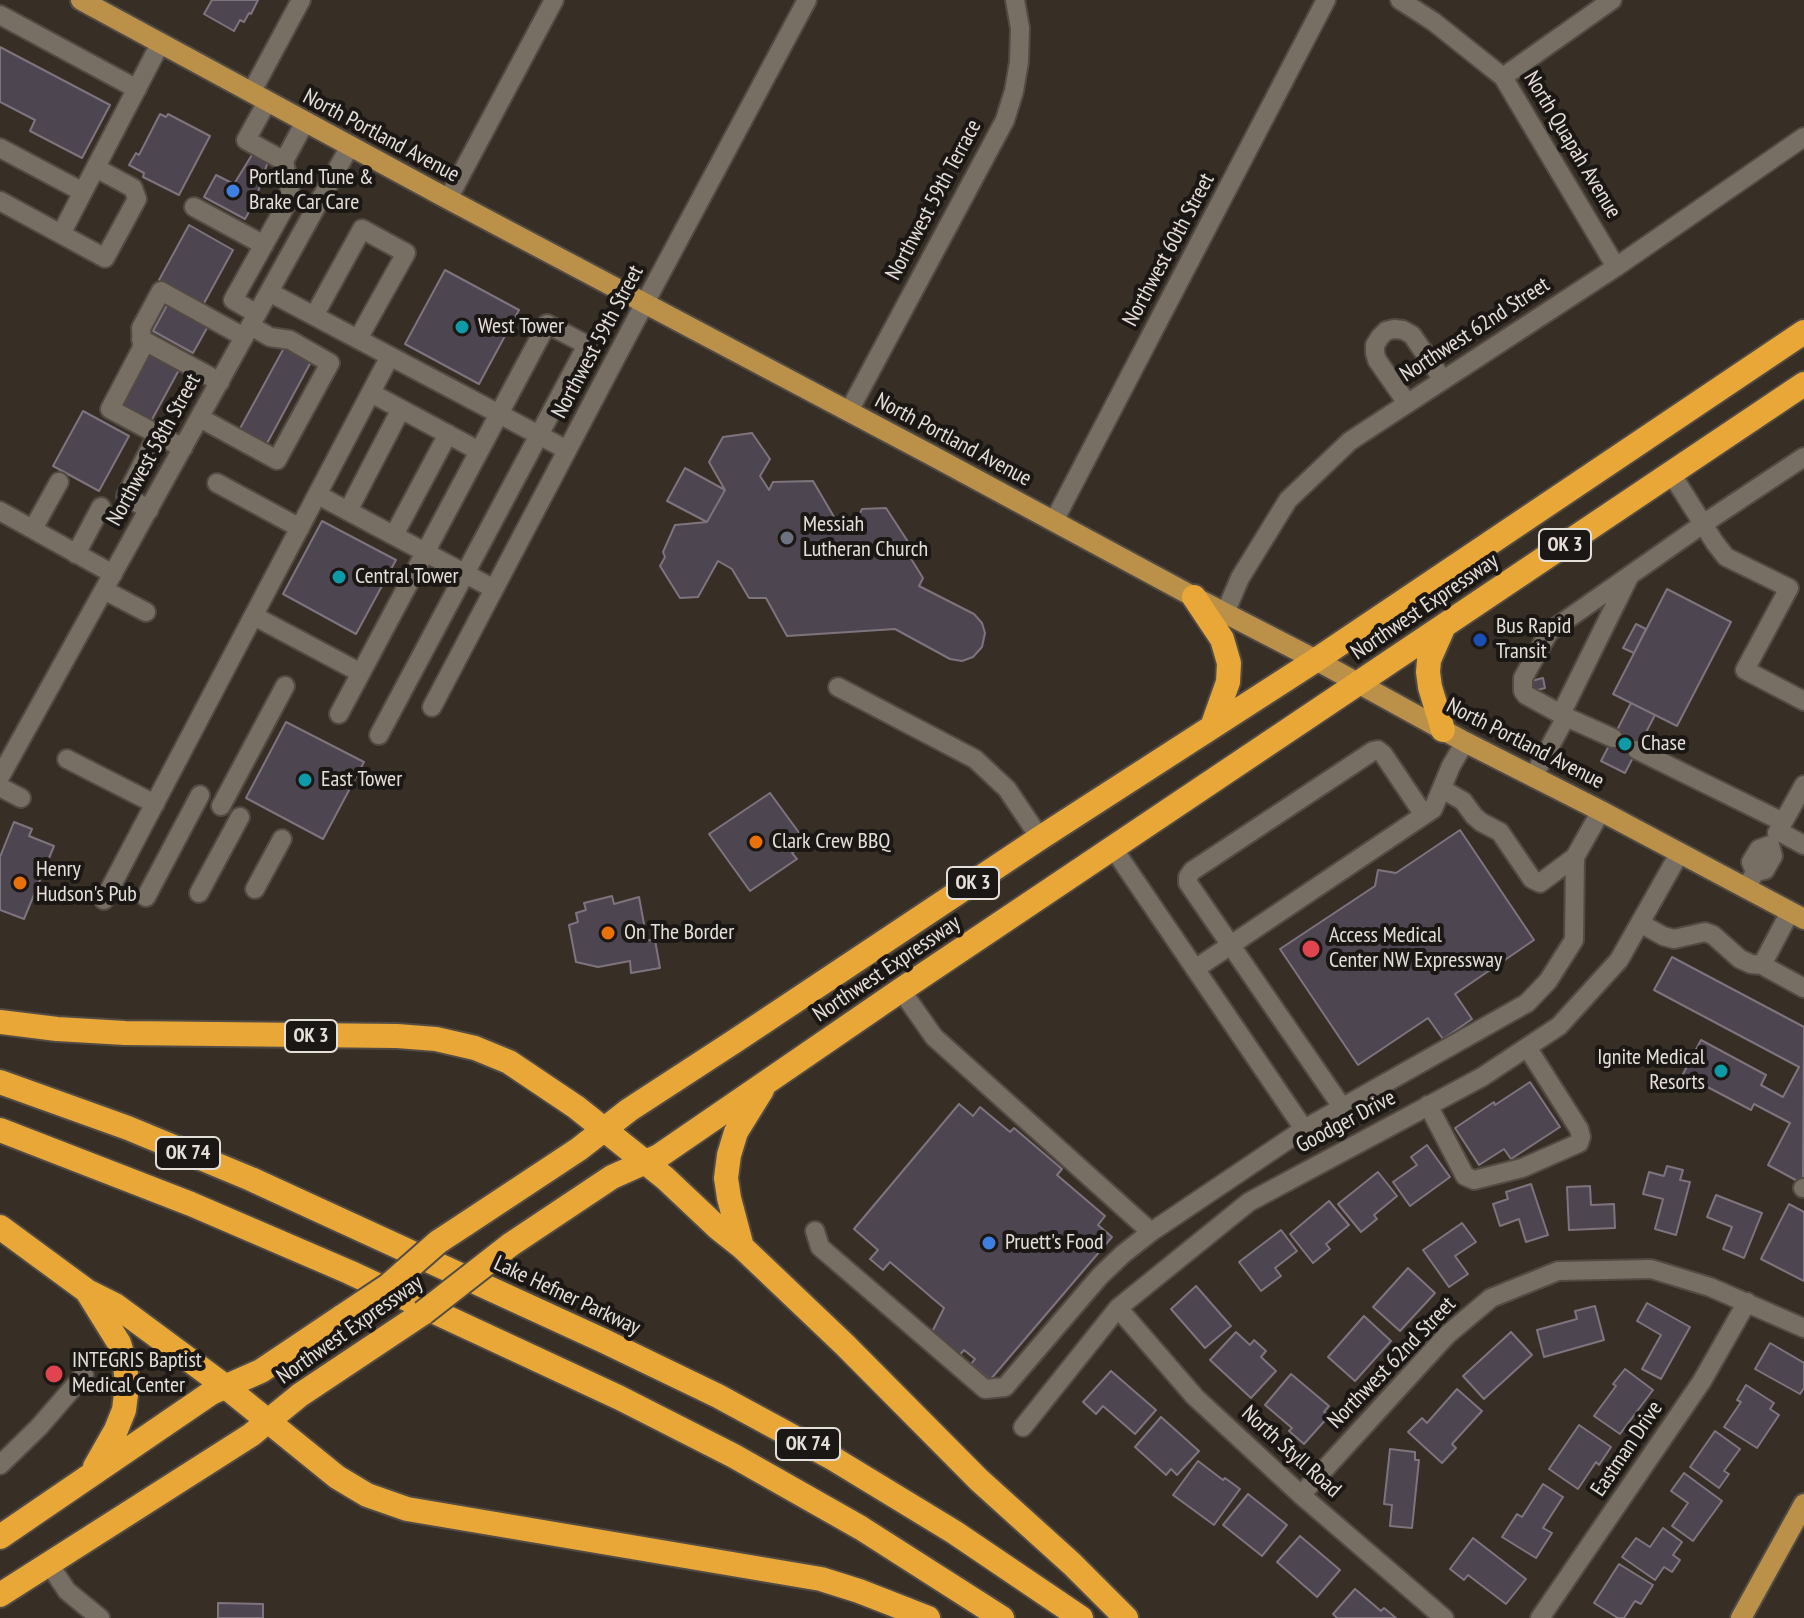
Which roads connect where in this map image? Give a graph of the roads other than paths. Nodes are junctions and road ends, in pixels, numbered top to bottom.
1 (81, 0) edge
2 (301, 0) edge
3 (554, 0) edge
4 (807, 0) edge
5 (1015, 0) edge
6 (1326, 0) edge
7 (1400, 0) edge
8 (1612, 0) edge
9 (0, 15) edge
10 (160, 44) junction
11 (1503, 77) junction
12 (137, 89) junction
13 (259, 98) junction
14 (305, 122) junction
15 (1804, 137) edge
16 (350, 146) junction
17 (0, 148) edge
18 (284, 161) junction
19 (96, 168) junction
20 (83, 192) junction
21 (291, 196) junction
22 (448, 199) junction
23 (0, 201) edge
24 (194, 207) dead end
25 (315, 210) junction
26 (61, 234) junction
27 (266, 241) junction
28 (293, 250) junction
29 (1616, 267) junction
30 (251, 268) junction
31 (272, 287) junction
32 (645, 304) junction
33 (314, 316) junction
34 (251, 326) junction
35 (1804, 332) edge
36 (141, 339) junction
37 (358, 339) junction
38 (390, 356) junction
39 (1443, 380) junction
40 (220, 382) junction
41 (1804, 384) edge
42 (371, 393) junction
43 (1407, 403) junction
44 (401, 409) junction
45 (849, 411) junction
46 (499, 414) junction
47 (200, 418) junction
48 (448, 434) junction
49 (157, 435) junction
50 (539, 435) junction
51 (183, 448) junction
52 (567, 450) junction
53 (479, 451) junction
54 (1804, 457) edge
55 (1671, 473) junction
56 (59, 482) dead end
57 (217, 483) dead end
58 (1295, 494) junction
59 (318, 495) junction
60 (1311, 504) dead end
61 (101, 507) dead end
62 (149, 510) junction
63 (0, 511) edge
64 (348, 511) junction
65 (1054, 521) junction
66 (1703, 524) junction
67 (300, 528) junction
68 (33, 529) junction
69 (394, 535) junction
70 (425, 552) junction
71 (76, 554) junction
72 (465, 573) junction
73 (1631, 575) junction
74 (109, 582) junction
75 (494, 589) junction
76 (1796, 592) edge
77 (1194, 597) junction
78 (146, 612) dead end
79 (1225, 613) junction
80 (254, 616) junction
81 (1444, 626) junction
82 (1316, 660) junction
83 (361, 673) junction
84 (1358, 683) junction
85 (285, 686) dead end
86 (838, 687) dead end
87 (1804, 701) edge
88 (432, 707) dead end
89 (339, 714) dead end
90 (1564, 715) junction
91 (1212, 727) junction
92 (1443, 730) junction
93 (379, 735) dead end
94 (1613, 738) dead end
95 (1465, 742) junction
96 (1637, 750) dead end
97 (67, 759) dead end
98 (0, 777) edge
99 (1533, 777) junction
100 (1804, 785) edge
101 (0, 787) edge
102 (1442, 789) junction
103 (200, 795) dead end
104 (21, 798) dead end
105 (155, 804) junction
106 (221, 806) dead end
107 (1601, 811) junction
108 (1424, 815) junction
109 (240, 817) dead end
110 (1777, 833) junction
111 (1040, 838) junction
112 (282, 839) dead end
113 (1804, 845) edge
114 (1113, 848) junction
115 (1679, 854) junction
116 (1575, 857) junction
117 (1750, 880) junction
118 (255, 889) dead end
119 (199, 893) dead end
120 (146, 897) dead end
121 (104, 900) dead end
122 (1797, 916) edge
123 (1640, 923) junction
124 (1231, 944) junction
125 (1762, 965) junction
126 (1195, 969) junction
127 (1804, 988) edge
128 (901, 990) junction
129 (0, 1022) edge
130 (1527, 1047) junction
131 (0, 1082) edge
132 (765, 1084) junction
133 (1428, 1105) junction
134 (1342, 1107) junction
135 (604, 1129) junction
136 (1304, 1129) junction
137 (0, 1130) edge
138 (644, 1162) junction
139 (0, 1227) edge
140 (815, 1231) dead end
141 (1151, 1232) junction
142 (742, 1247) junction
143 (87, 1291) junction
144 (1747, 1302) junction
145 (1118, 1308) junction
146 (1804, 1328) edge
147 (84, 1375) dead end
148 (226, 1387) junction
149 (269, 1421) junction
150 (1023, 1427) dead end
151 (0, 1465) edge
152 (93, 1472) junction
153 (1301, 1495) junction
154 (48, 1504) junction
155 (1804, 1504) edge
156 (0, 1537) edge
157 (0, 1549) edge
158 (49, 1564) junction
159 (0, 1595) edge
160 (100, 1618) edge
161 (928, 1618) edge
162 (1002, 1618) edge
163 (1081, 1618) edge
164 (1126, 1618) edge
165 (1444, 1618) edge
166 (1540, 1618) edge
167 (1741, 1618) edge

1 - 10 main road, North Portland Avenue
2 - 13 street
3 - 22 street
4 - 32 street, Northwest 59th Street
5 - 45 street, Northwest 59th Terrace
6 - 65 street, Northwest 60th Street
7 - 11 street, North Quapah Avenue
8 - 11 street
9 - 12 street
10 - 12 street
10 - 13 main road, North Portland Avenue
11 - 29 street, North Quapah Avenue
12 - 19 street
13 - 14 main road, North Portland Avenue
13 - 18 street
14 - 16 main road, North Portland Avenue
14 - 18 street
15 - 29 street, Northwest 62nd Street
16 - 22 main road, North Portland Avenue
16 - 25 street, Northwest 58th Street
17 - 20 street
18 - 21 street
19 - 20 street
19 - 26 street
20 - 26 street
21 - 25 street
21 - 27 street
22 - 32 main road, North Portland Avenue
23 - 26 street
24 - 27 street
25 - 28 street, Northwest 58th Street
27 - 28 street
27 - 30 street
28 - 31 street, Northwest 58th Street
29 - 39 street, Northwest 62nd Street
30 - 31 street
30 - 34 street
31 - 33 street
31 - 34 street, Northwest 58th Street
32 - 45 main road, North Portland Avenue
32 - 52 street, Northwest 59th Street
33 - 37 street
33 - 37 street
34 - 36 street
34 - 40 street, Northwest 58th Street
34 - 47 street
35 - 82 highway, Northwest Expressway / OK 3
36 - 40 street
36 - 49 street
37 - 38 street
38 - 42 street
38 - 46 street
39 - 43 street, Northwest 62nd Street
39 - 43 street
40 - 47 street, Northwest 58th Street
41 - 55 highway, Northwest Expressway / OK 3
42 - 44 street
42 - 59 street
43 - 58 street, Northwest 62nd Street
44 - 48 street
44 - 64 street
45 - 65 main road, North Portland Avenue
46 - 50 street
46 - 50 street
46 - 53 street
47 - 51 street, Northwest 58th Street
48 - 53 street
48 - 69 street
49 - 51 street
49 - 62 street
50 - 52 street
50 - 72 street
51 - 62 street, Northwest 58th Street
52 - 75 street, Northwest 59th Street
53 - 70 street
54 - 66 street
55 - 66 street
55 - 81 highway, Northwest Expressway / OK 3
56 - 68 street
57 - 67 street
58 - 60 street
58 - 79 street, Northwest 62nd Street
59 - 64 street
59 - 67 street
61 - 71 street
62 - 74 street, Northwest 58th Street
63 - 68 street
64 - 69 street
65 - 77 main road, North Portland Avenue
66 - 73 street
66 - 76 street
67 - 80 street
68 - 71 street
69 - 70 street
70 - 72 street
70 - 83 street
71 - 74 street
72 - 75 street
72 - 93 street
73 - 90 street
73 - 90 street
74 - 78 street
74 - 98 street, Northwest 58th Street
75 - 88 street, Northwest 59th Street
76 - 87 street
77 - 79 main road, North Portland Avenue
77 - 91 highway
79 - 82 main road, North Portland Avenue
80 - 83 street
80 - 105 street
81 - 84 highway, Northwest Expressway / OK 3
81 - 92 highway
82 - 84 main road, North Portland Avenue
82 - 91 highway, Northwest Expressway / OK 3
83 - 89 street
84 - 92 main road, North Portland Avenue
84 - 114 highway, Northwest Expressway / OK 3
85 - 106 street
86 - 111 street
90 - 94 street
90 - 99 street
91 - 111 highway, Northwest Expressway / OK 3
92 - 95 main road, North Portland Avenue
95 - 99 main road, North Portland Avenue
95 - 102 street
96 - 110 street
97 - 105 street
99 - 107 main road, North Portland Avenue
100 - 110 street
101 - 104 street
102 - 108 street
102 - 116 street
103 - 120 street
105 - 121 street
107 - 115 main road, North Portland Avenue
107 - 116 street
108 - 124 street
108 - 124 street
109 - 119 street
110 - 113 street
110 - 117 street
111 - 135 highway, Northwest Expressway / OK 3
112 - 118 street
114 - 126 street
114 - 128 highway, Northwest Expressway / OK 3
115 - 117 main road, North Portland Avenue
115 - 123 street, Goodger Drive
116 - 134 street
117 - 122 main road, North Portland Avenue
122 - 125 street
123 - 125 street
123 - 130 street, Goodger Drive
124 - 126 street
124 - 134 street
125 - 127 street
126 - 136 street
128 - 132 highway, Northwest Expressway / OK 3
128 - 141 street
129 - 135 highway, OK 3
130 - 133 street, Goodger Drive
130 - 133 street
131 - 163 highway, Lake Hefner Parkway / OK 74
132 - 138 highway, Northwest Expressway / OK 3
132 - 142 highway
133 - 145 street, Goodger Drive
134 - 136 street
135 - 138 highway
135 - 148 highway, Northwest Expressway, bridge
136 - 141 street
137 - 162 highway, OK 74
138 - 142 highway
138 - 149 highway, Northwest Expressway / OK 3, bridge
139 - 143 highway
140 - 141 street
142 - 164 highway
143 - 148 highway
143 - 152 highway
144 - 146 street, Northwest 62nd Street
144 - 153 street, Northwest 62nd Street
144 - 166 street, Eastman Drive
145 - 150 street, Goodger Drive
145 - 153 street, North Styll Road
147 - 151 street
148 - 149 highway
148 - 152 highway, Northwest Expressway
149 - 158 highway, Northwest Expressway
149 - 161 highway
152 - 154 highway, Northwest Expressway
153 - 165 street, North Styll Road
154 - 156 highway, Northwest Expressway
154 - 157 highway
155 - 167 main road
158 - 159 highway, Northwest Expressway
158 - 160 street

